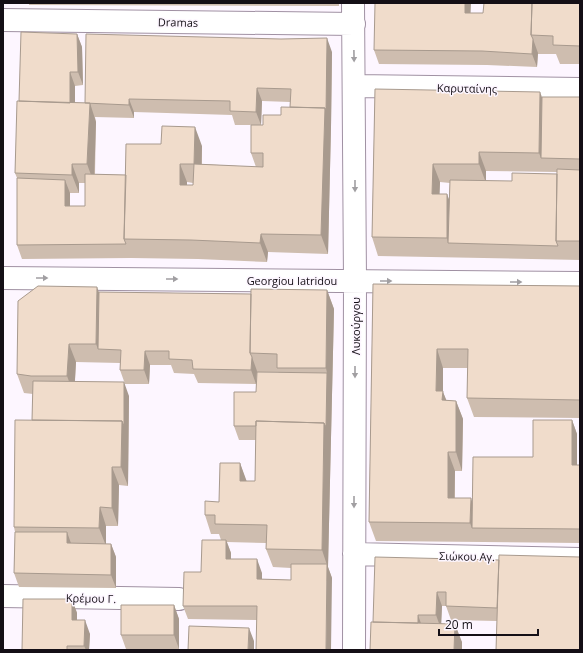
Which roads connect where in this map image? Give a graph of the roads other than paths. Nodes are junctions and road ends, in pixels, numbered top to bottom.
1 (354, 14) edge
2 (3, 20) edge
3 (355, 86) junction
4 (580, 89) edge
5 (3, 278) edge
6 (355, 281) junction
7 (580, 283) edge
8 (354, 554) junction
9 (580, 559) edge
10 (3, 596) edge
11 (179, 599) dead end
12 (354, 650) edge

1 - 2 street, Dramas
1 -> 3 street, Λυκούργου
3 - 4 street, Καρυταίνης
3 -> 6 street, Λυκούργου
5 -> 6 street, Georgiou Iatridou
6 -> 7 street, Georgiou Iatridou
6 -> 8 street, Λυκούργου
8 - 9 street, Σιώκου Αγ.
8 - 12 street, Λυκούργου
10 - 11 street, Κρέμου Γ.

